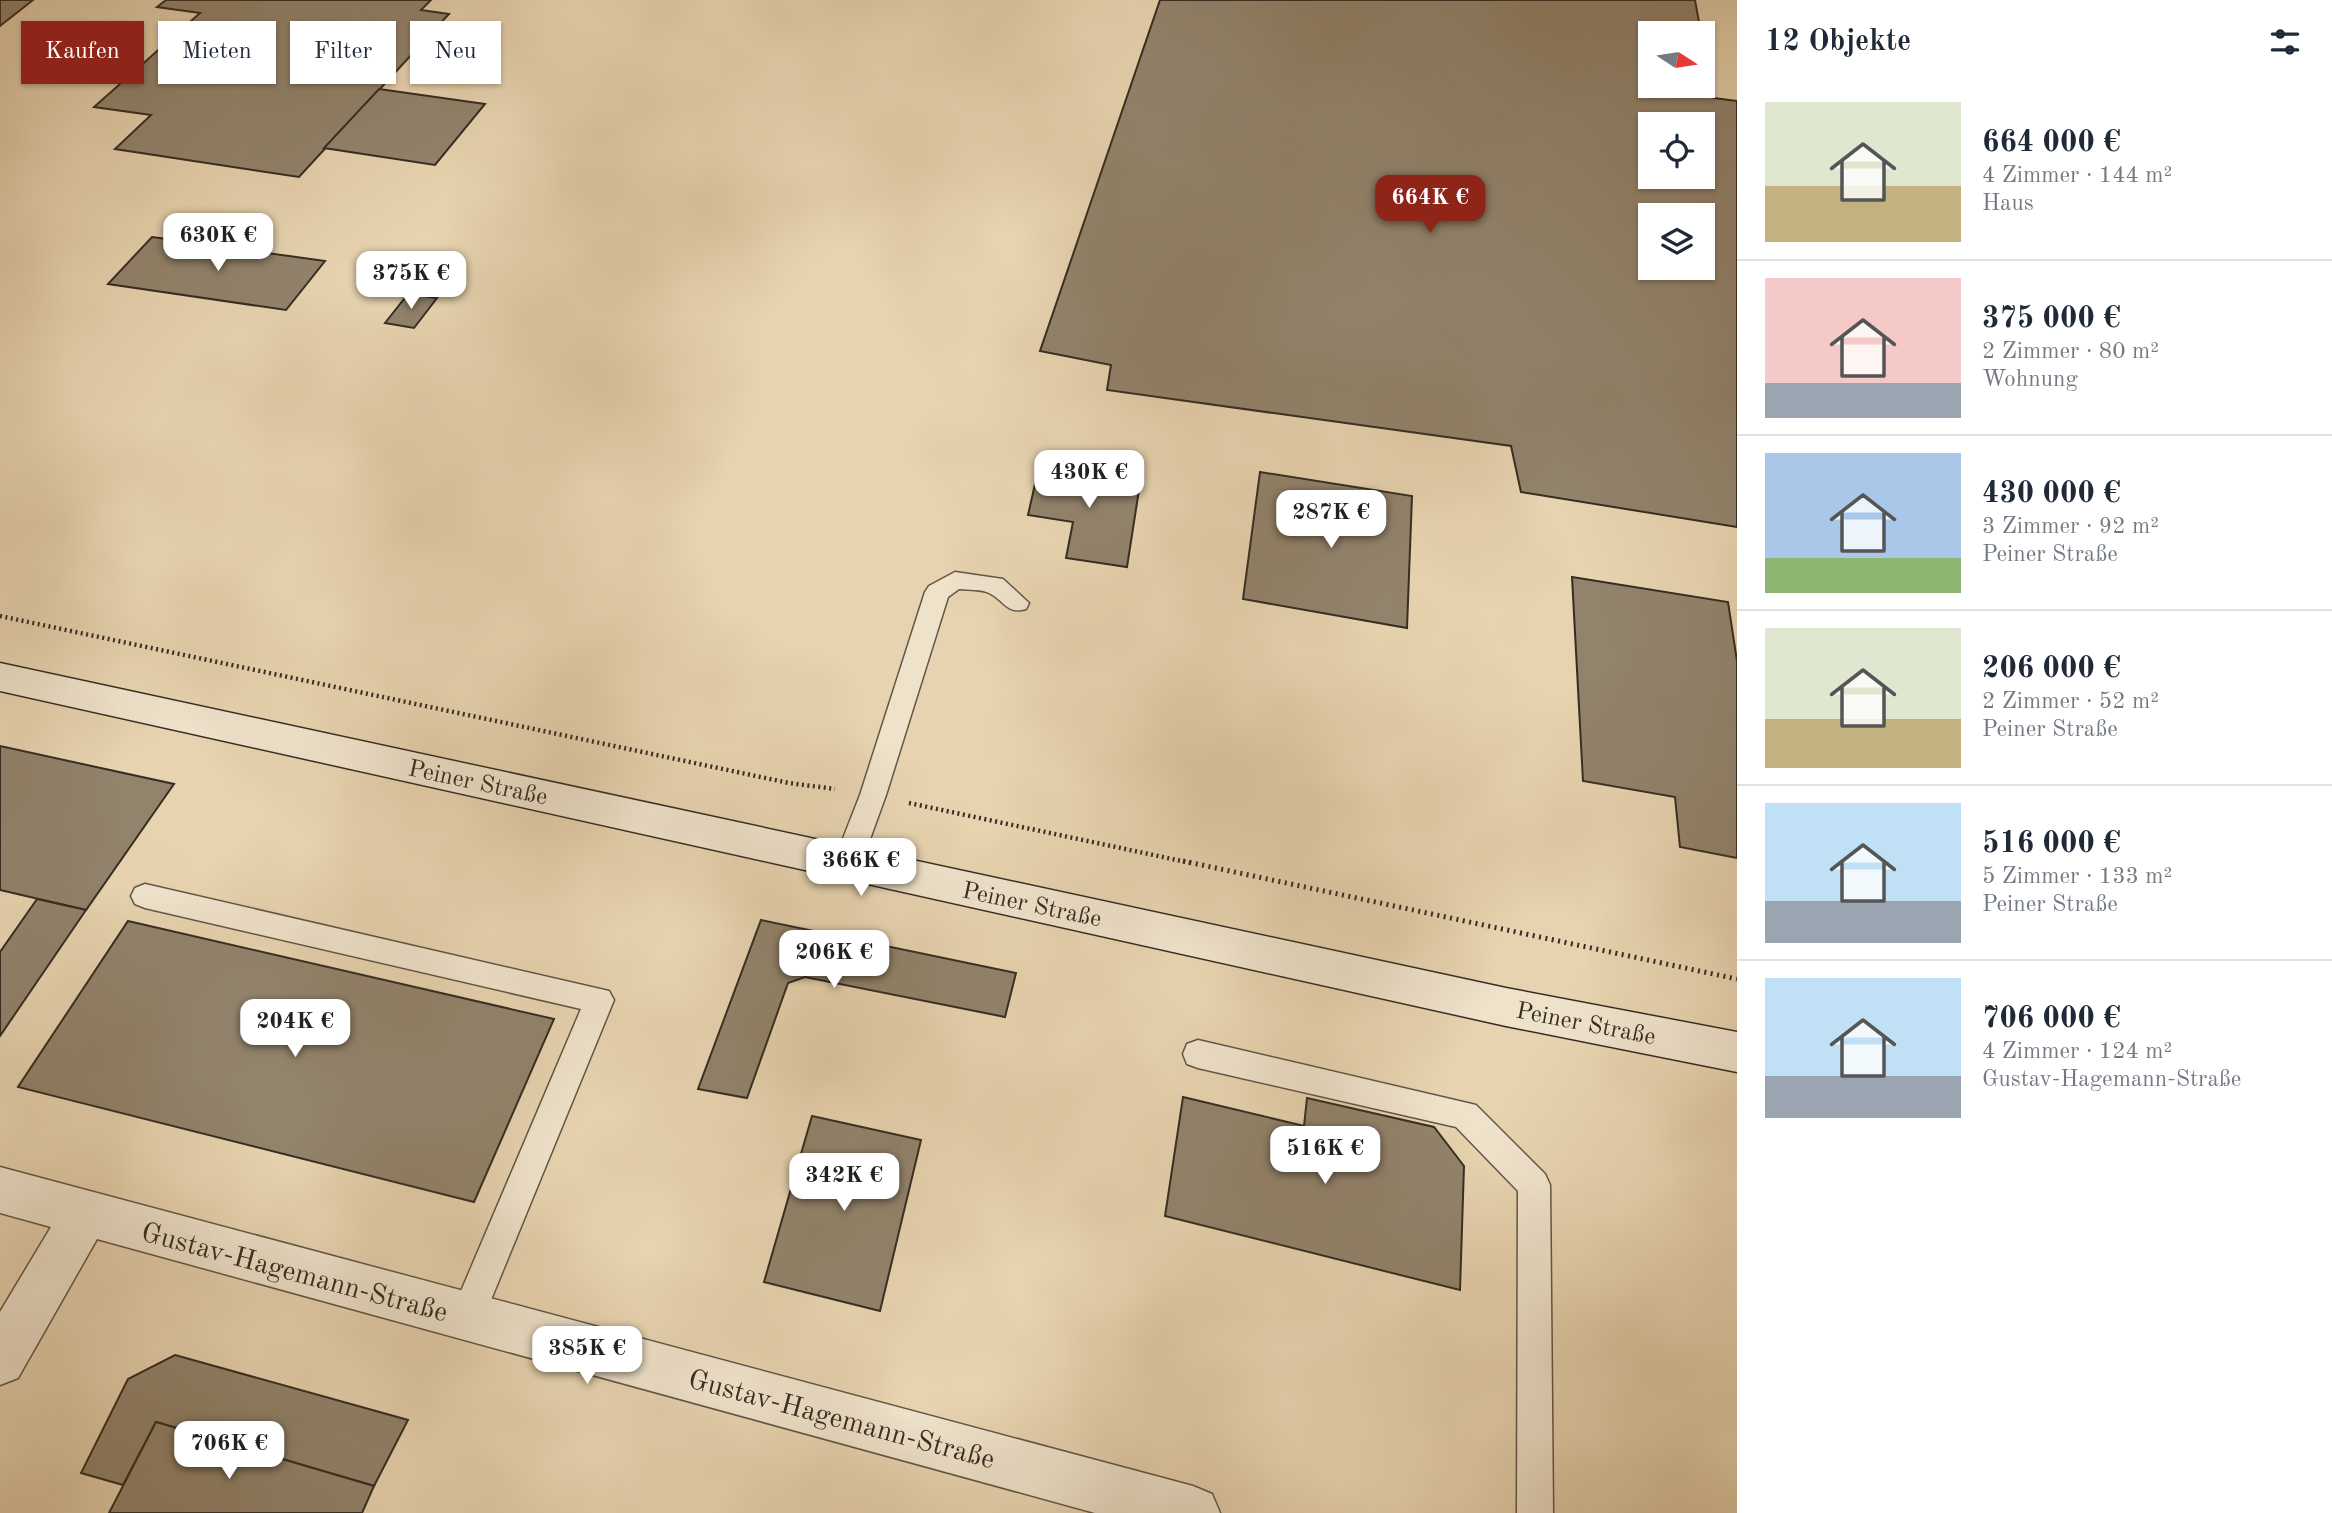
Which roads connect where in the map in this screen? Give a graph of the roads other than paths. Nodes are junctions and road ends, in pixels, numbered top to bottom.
1 (1017, 603) dead end
2 (0, 677) edge
3 (847, 863) junction
4 (145, 896) dead end
5 (1737, 1052) edge
6 (1198, 1054) dead end
7 (0, 1190) edge
8 (85, 1214) junction
9 (467, 1317) junction
10 (0, 1360) edge
11 (1193, 1513) edge
12 (1535, 1513) edge

1 - 3 lane
2 - 3 main road, Peiner Straße
3 - 5 main road, Peiner Straße
4 - 9 lane
6 - 12 lane
7 - 8 main road, Gustav-Hagemann-Straße
8 - 9 main road, Gustav-Hagemann-Straße
8 - 10 main road
9 - 11 main road, Gustav-Hagemann-Straße

